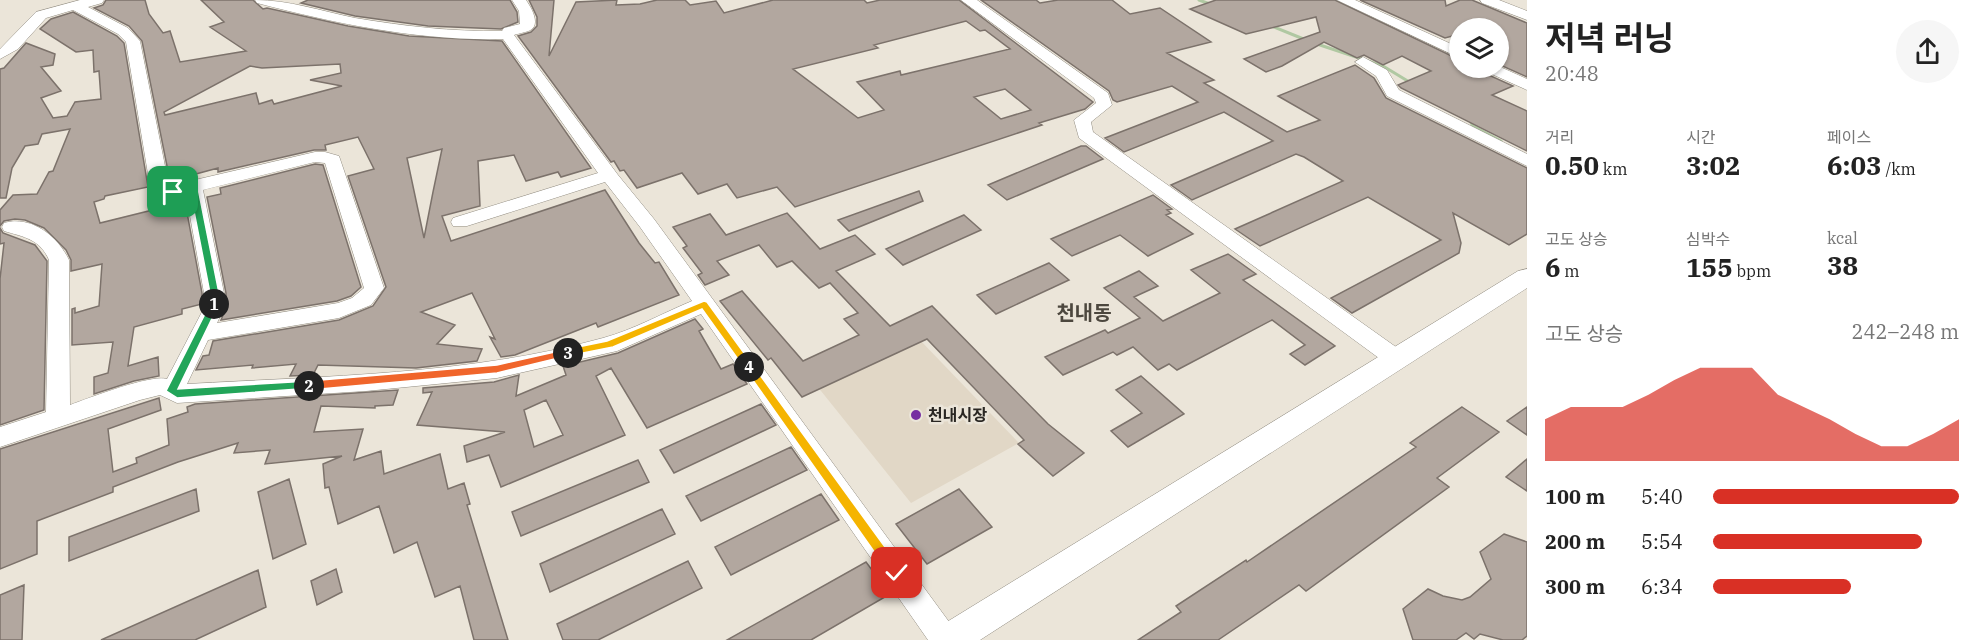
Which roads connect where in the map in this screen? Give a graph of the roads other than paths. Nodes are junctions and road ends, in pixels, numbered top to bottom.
1 (97, 0) edge
2 (262, 0) edge
3 (519, 0) edge
4 (968, 0) edge
5 (1344, 0) edge
6 (1487, 0) edge
7 (78, 6) junction
8 (1527, 16) edge
9 (507, 35) junction
10 (1449, 49) edge
11 (0, 55) edge
12 (1364, 62) dead end
13 (1509, 77) edge
14 (1527, 85) edge
15 (1527, 161) edge
16 (609, 175) junction
17 (194, 188) junction
18 (460, 222) dead end
19 (10, 227) dead end
20 (1527, 278) edge
21 (704, 304) junction
22 (200, 334) junction
23 (1395, 358) junction
24 (172, 391) junction
25 (58, 417) junction
26 (0, 437) edge
27 (947, 640) edge

1 - 7 street
2 - 9 street
3 - 9 street
4 - 23 street
5 - 10 street
6 - 8 street
7 - 11 street
7 - 17 street
9 - 16 street
12 - 15 street
13 - 14 street
16 - 18 street
16 - 21 street
17 - 22 street
17 - 22 street
19 - 25 street
20 - 23 main road
21 - 24 street
21 - 27 street
22 - 24 street
23 - 27 main road
24 - 25 street
25 - 26 street

